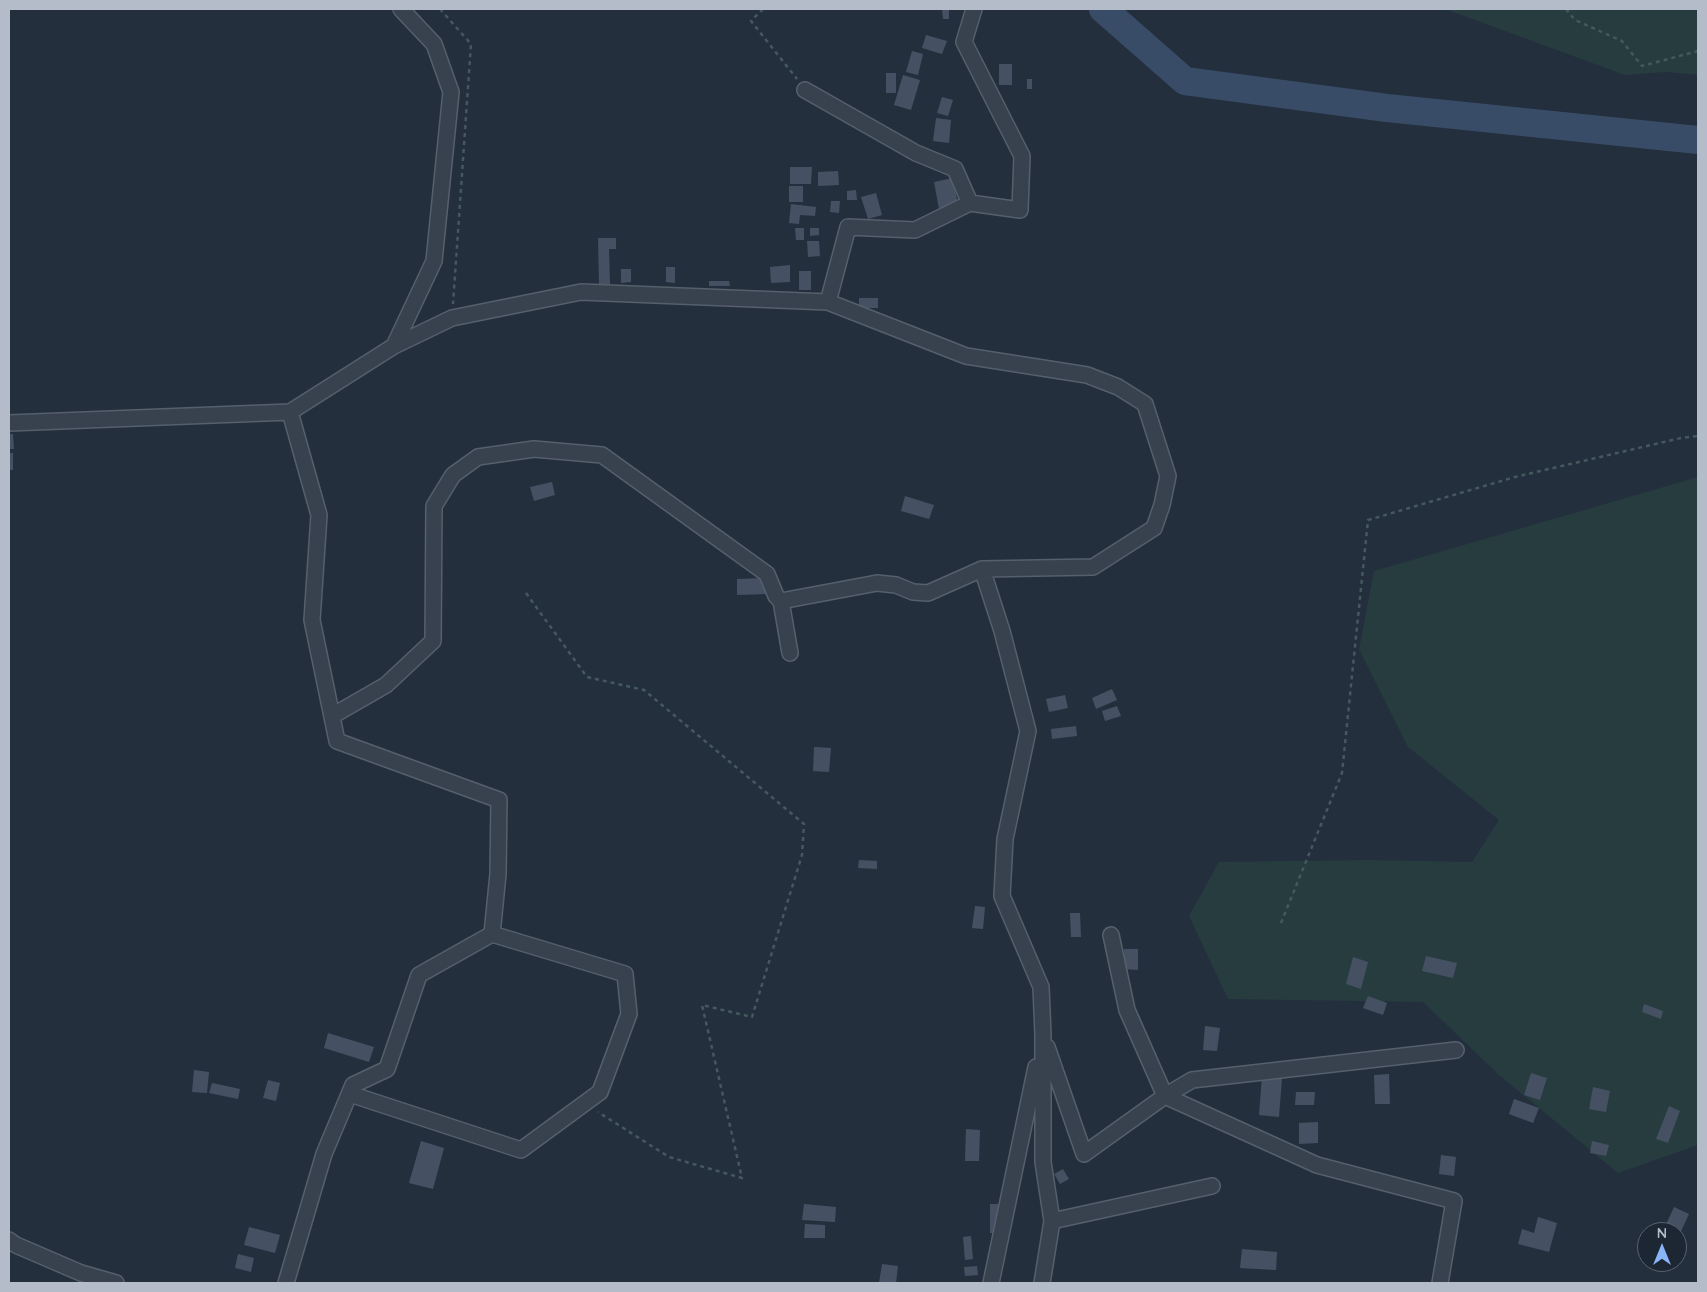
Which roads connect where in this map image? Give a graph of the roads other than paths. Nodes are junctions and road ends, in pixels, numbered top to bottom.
1 (401, 9) edge
2 (974, 9) edge
3 (805, 90) road end
4 (970, 203) junction
5 (828, 302) junction
6 (394, 346) junction
7 (290, 412) junction
8 (9, 423) edge
9 (982, 569) junction
10 (781, 601) junction
11 (790, 653) dead end
12 (332, 716) junction
13 (492, 934) junction
14 (1111, 935) dead end
15 (1043, 1035) junction
16 (1456, 1050) dead end
17 (350, 1094) junction
18 (1165, 1096) junction
19 (1212, 1186) dead end
20 (1052, 1221) junction
21 (9, 1240) edge
22 (116, 1283) edge
23 (286, 1283) edge
24 (991, 1283) edge
25 (1042, 1283) edge
26 (1440, 1283) edge

1 - 6 street
2 - 4 street
3 - 4 street
4 - 5 street
5 - 6 street
5 - 9 street
6 - 7 street
7 - 8 street
7 - 12 street
9 - 10 street
9 - 15 street
10 - 11 street
10 - 12 street
12 - 13 street
13 - 17 street
13 - 17 street
14 - 18 street
15 - 18 street
15 - 20 street
15 - 24 street
16 - 18 street
17 - 23 street
18 - 26 street
19 - 20 street
20 - 25 street
21 - 22 street

